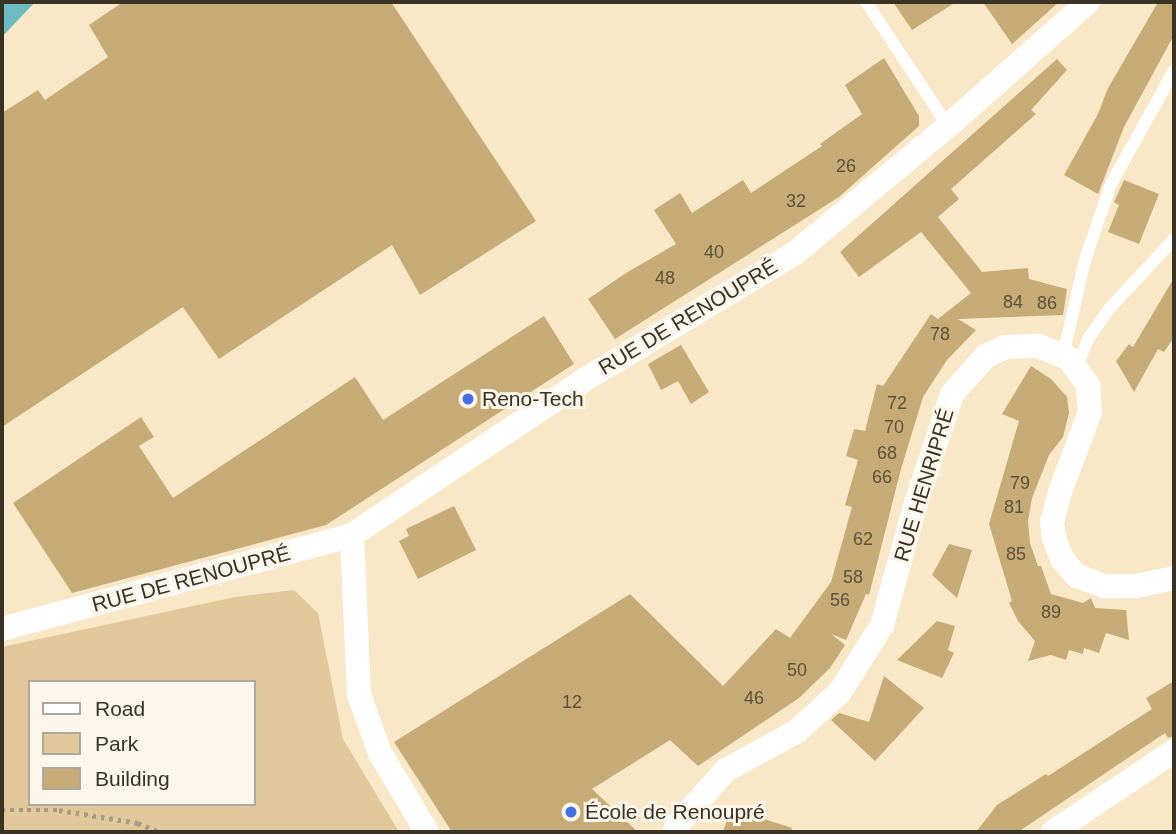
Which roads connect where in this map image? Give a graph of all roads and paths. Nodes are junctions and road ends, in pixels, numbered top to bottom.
1 (866, 2) edge
2 (1088, 2) edge
3 (1174, 71) edge
4 (948, 126) junction
5 (1174, 239) edge
6 (1069, 363) junction
7 (352, 535) junction
8 (1174, 578) edge
9 (2, 629) edge
10 (1174, 751) edge
11 (2, 810) edge
12 (159, 832) edge
13 (428, 832) edge
14 (675, 832) edge
15 (1053, 832) edge

1 - 4 lane
2 - 4 street, RUE DE RENOUPRÉ
3 - 6 lane
4 - 7 street, RUE DE RENOUPRÉ
5 - 6 lane
6 - 8 street
6 - 14 street, RUE HENRIPRÉ
7 - 9 street, RUE DE RENOUPRÉ
7 - 13 street
10 - 15 street
11 - 12 path

